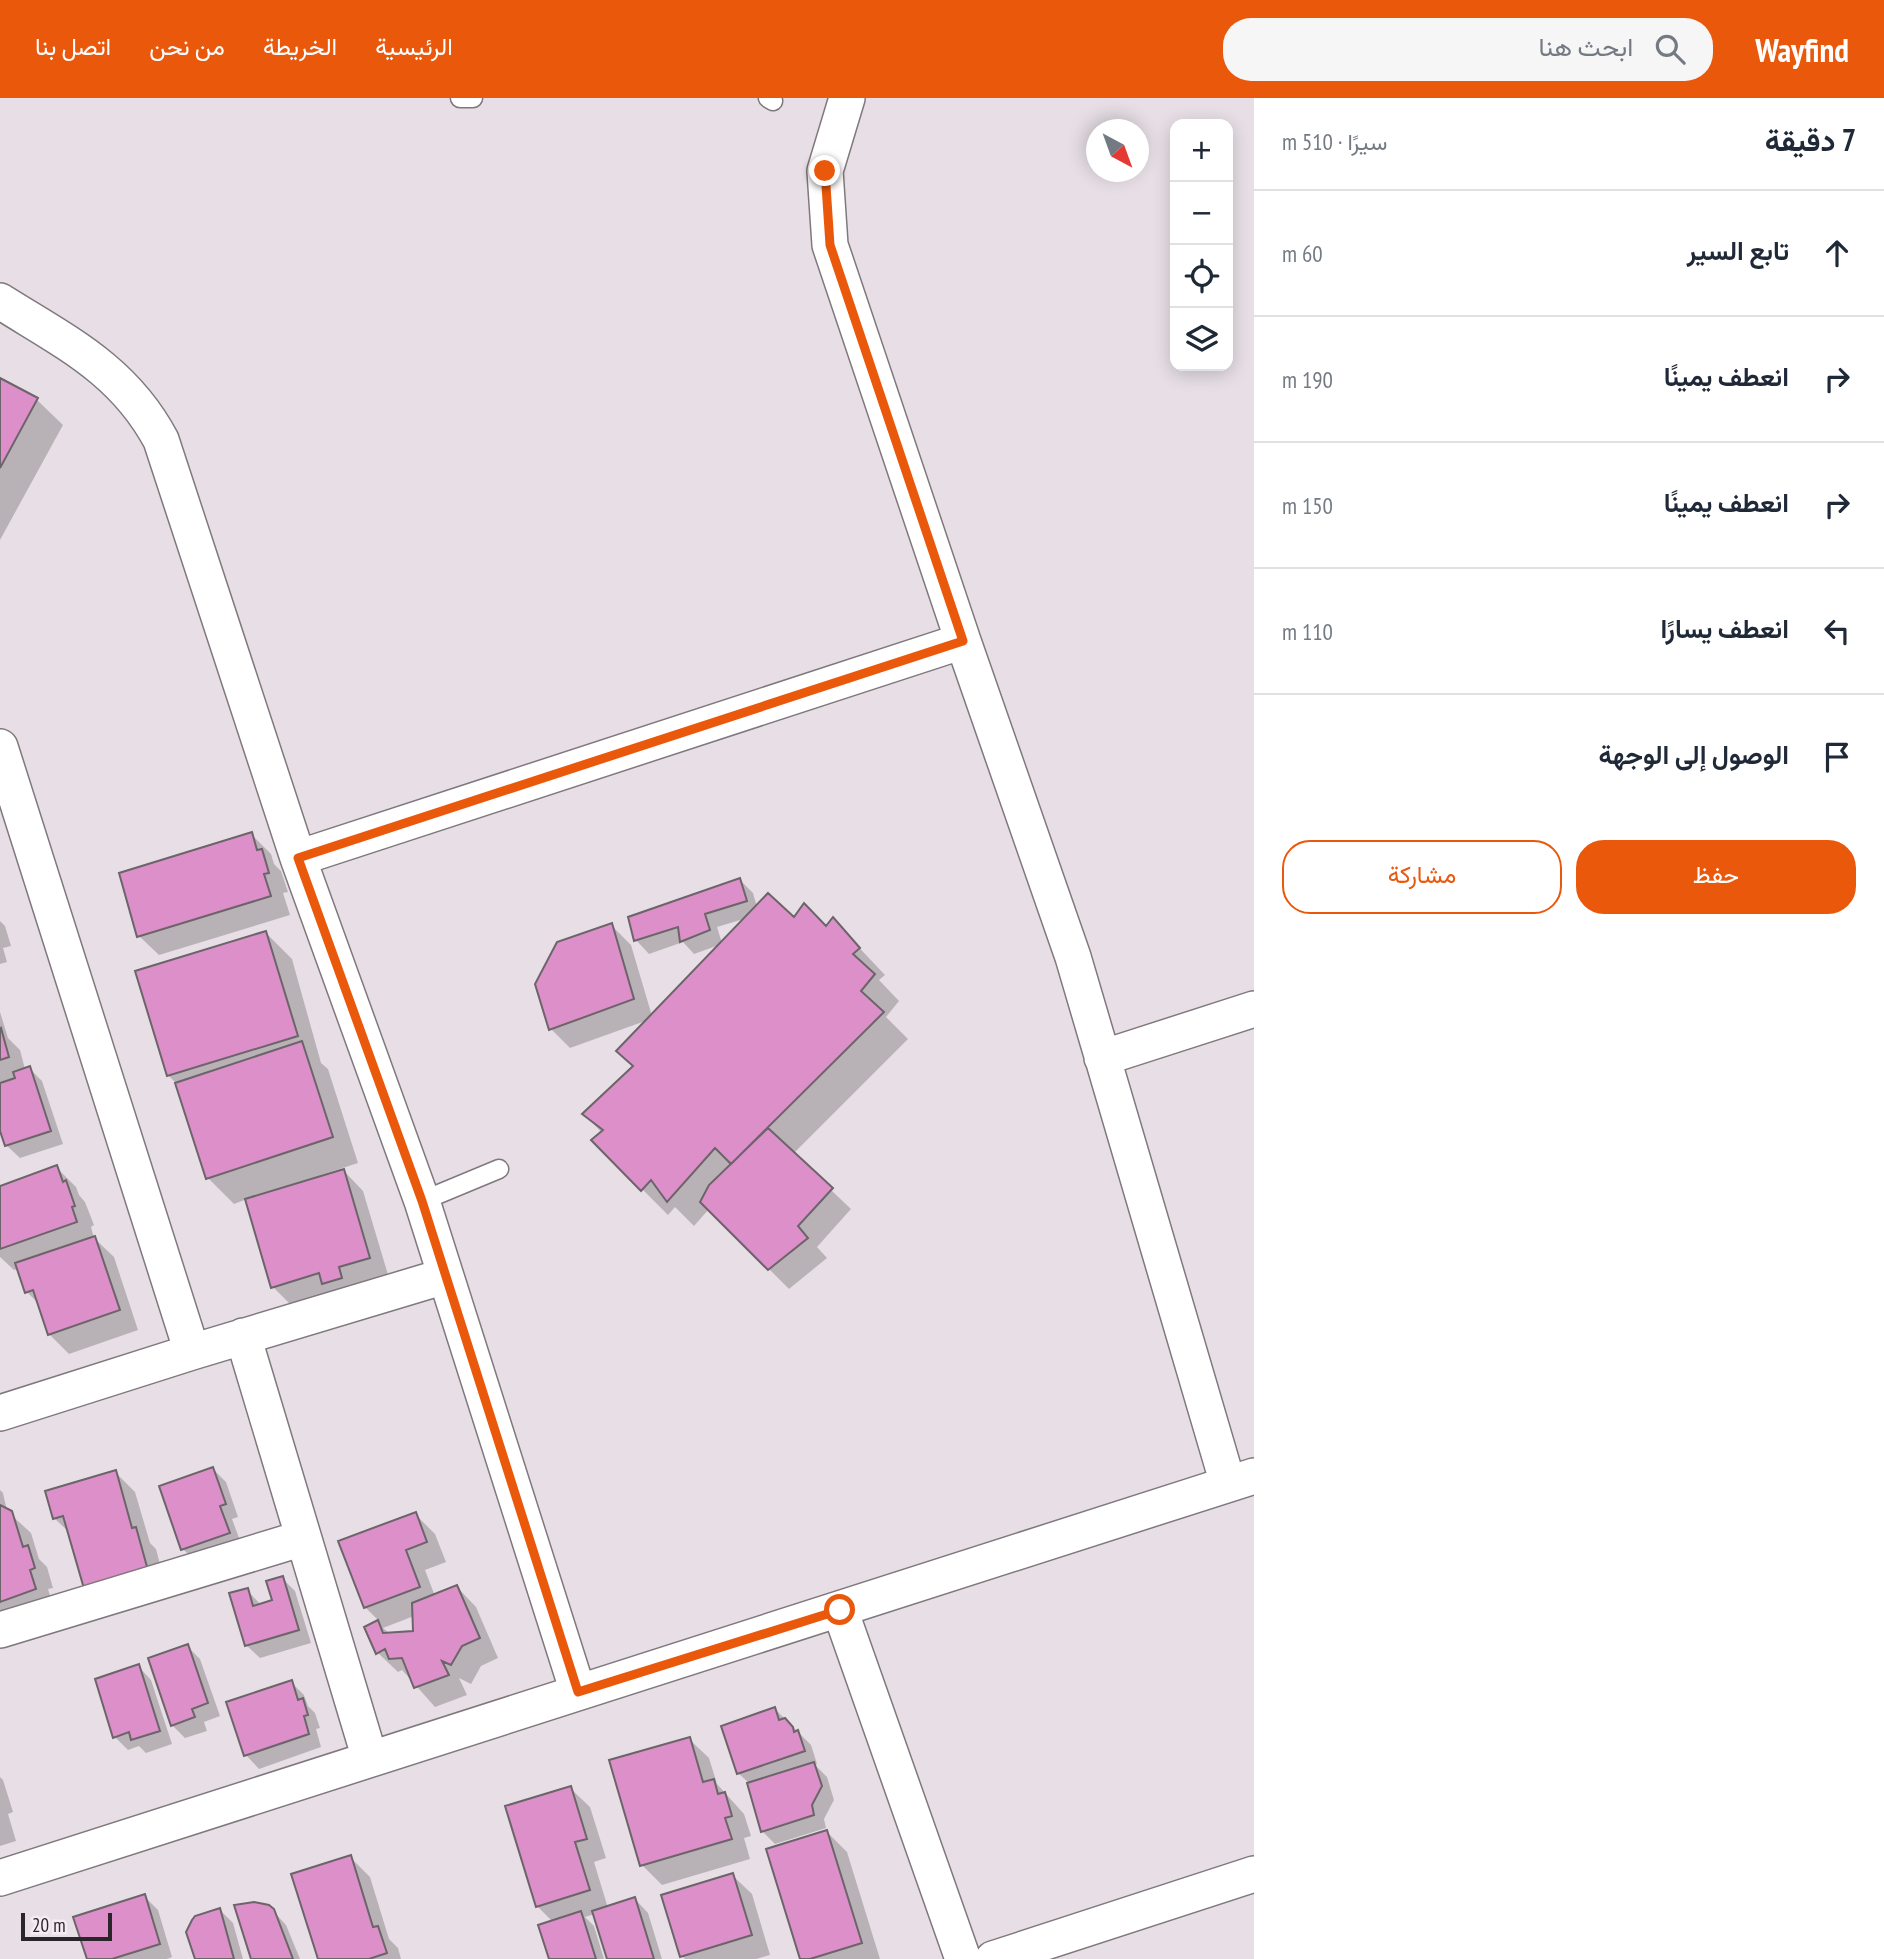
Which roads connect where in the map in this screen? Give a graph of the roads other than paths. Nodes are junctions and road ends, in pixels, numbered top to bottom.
1 (460, 98) edge
2 (473, 98) edge
3 (847, 98) edge
4 (0, 301) edge
5 (963, 641) junction
6 (0, 747) edge
7 (298, 858) junction
8 (1254, 1009) edge
9 (1102, 1058) junction
10 (499, 1169) dead end
11 (422, 1201) junction
12 (445, 1276) junction
13 (243, 1336) junction
14 (192, 1352) junction
15 (0, 1413) edge
16 (1241, 1480) edge
17 (303, 1538) junction
18 (840, 1610) junction
19 (0, 1630) edge
20 (578, 1692) junction
21 (370, 1759) junction
22 (1254, 1874) edge
23 (0, 1878) edge
24 (963, 1959) edge
25 (993, 1959) edge

1 - 2 lane
3 - 5 street
4 - 7 street
5 - 7 street
5 - 9 street
6 - 14 street
7 - 11 street
8 - 9 street
9 - 16 street
10 - 11 lane
11 - 12 street
12 - 13 street
12 - 20 street
13 - 14 street
13 - 17 street
14 - 15 street
16 - 18 street
17 - 19 street
17 - 21 street
18 - 20 street
18 - 24 street
20 - 21 street
21 - 23 street
22 - 25 street

